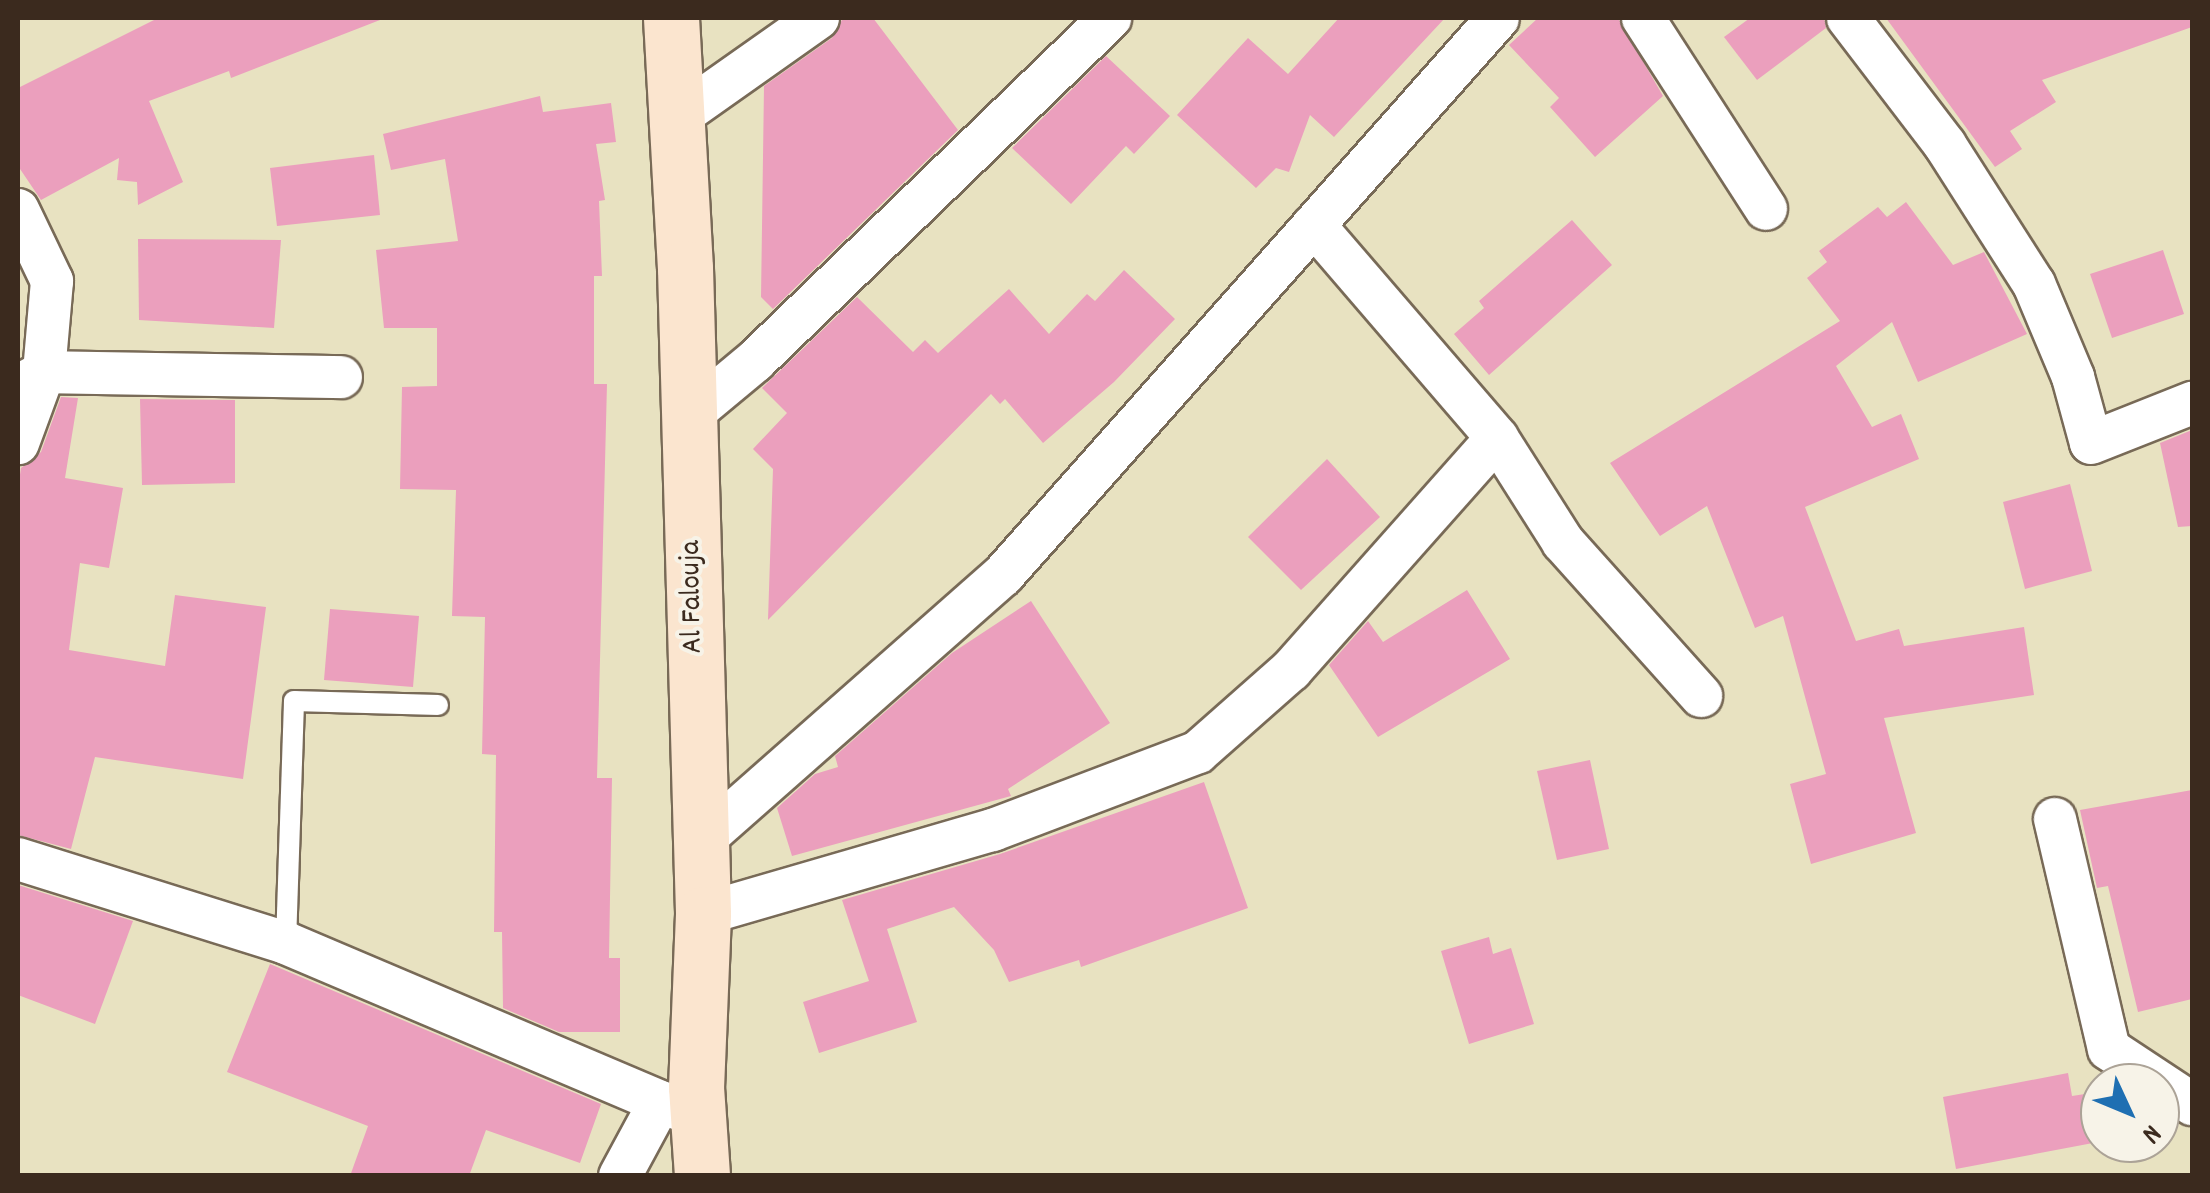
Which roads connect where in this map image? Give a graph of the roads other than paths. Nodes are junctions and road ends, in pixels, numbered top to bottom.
1 (671, 18) edge
2 (818, 18) edge
3 (1110, 18) edge
4 (1498, 18) edge
5 (1643, 18) edge
6 (1848, 18) edge
7 (675, 119) junction
8 (1766, 209) dead end
9 (18, 210) edge
10 (1314, 225) junction
11 (341, 377) dead end
12 (31, 379) edge
13 (2192, 402) edge
14 (689, 416) junction
15 (1497, 438) junction
16 (18, 443) edge
17 (1702, 696) dead end
18 (438, 704) dead end
19 (2054, 819) dead end
20 (699, 843) junction
21 (18, 858) edge
22 (703, 914) junction
23 (286, 944) junction
24 (2192, 1104) edge
25 (678, 1109) junction
26 (620, 1176) edge
27 (702, 1176) edge

1 - 7 main road, Al Falouja
2 - 7 street
3 - 14 street
4 - 10 street
5 - 8 street
6 - 13 street
7 - 14 main road, Al Falouja
9 - 12 street
10 - 15 street
10 - 20 street
11 - 12 street
12 - 16 street
14 - 20 main road, Al Falouja
15 - 17 street
15 - 22 street
18 - 23 lane
19 - 24 street
20 - 22 main road, Al Falouja
21 - 23 street
22 - 25 main road, Al Falouja
23 - 25 street
25 - 26 street
25 - 27 main road, Al Falouja

